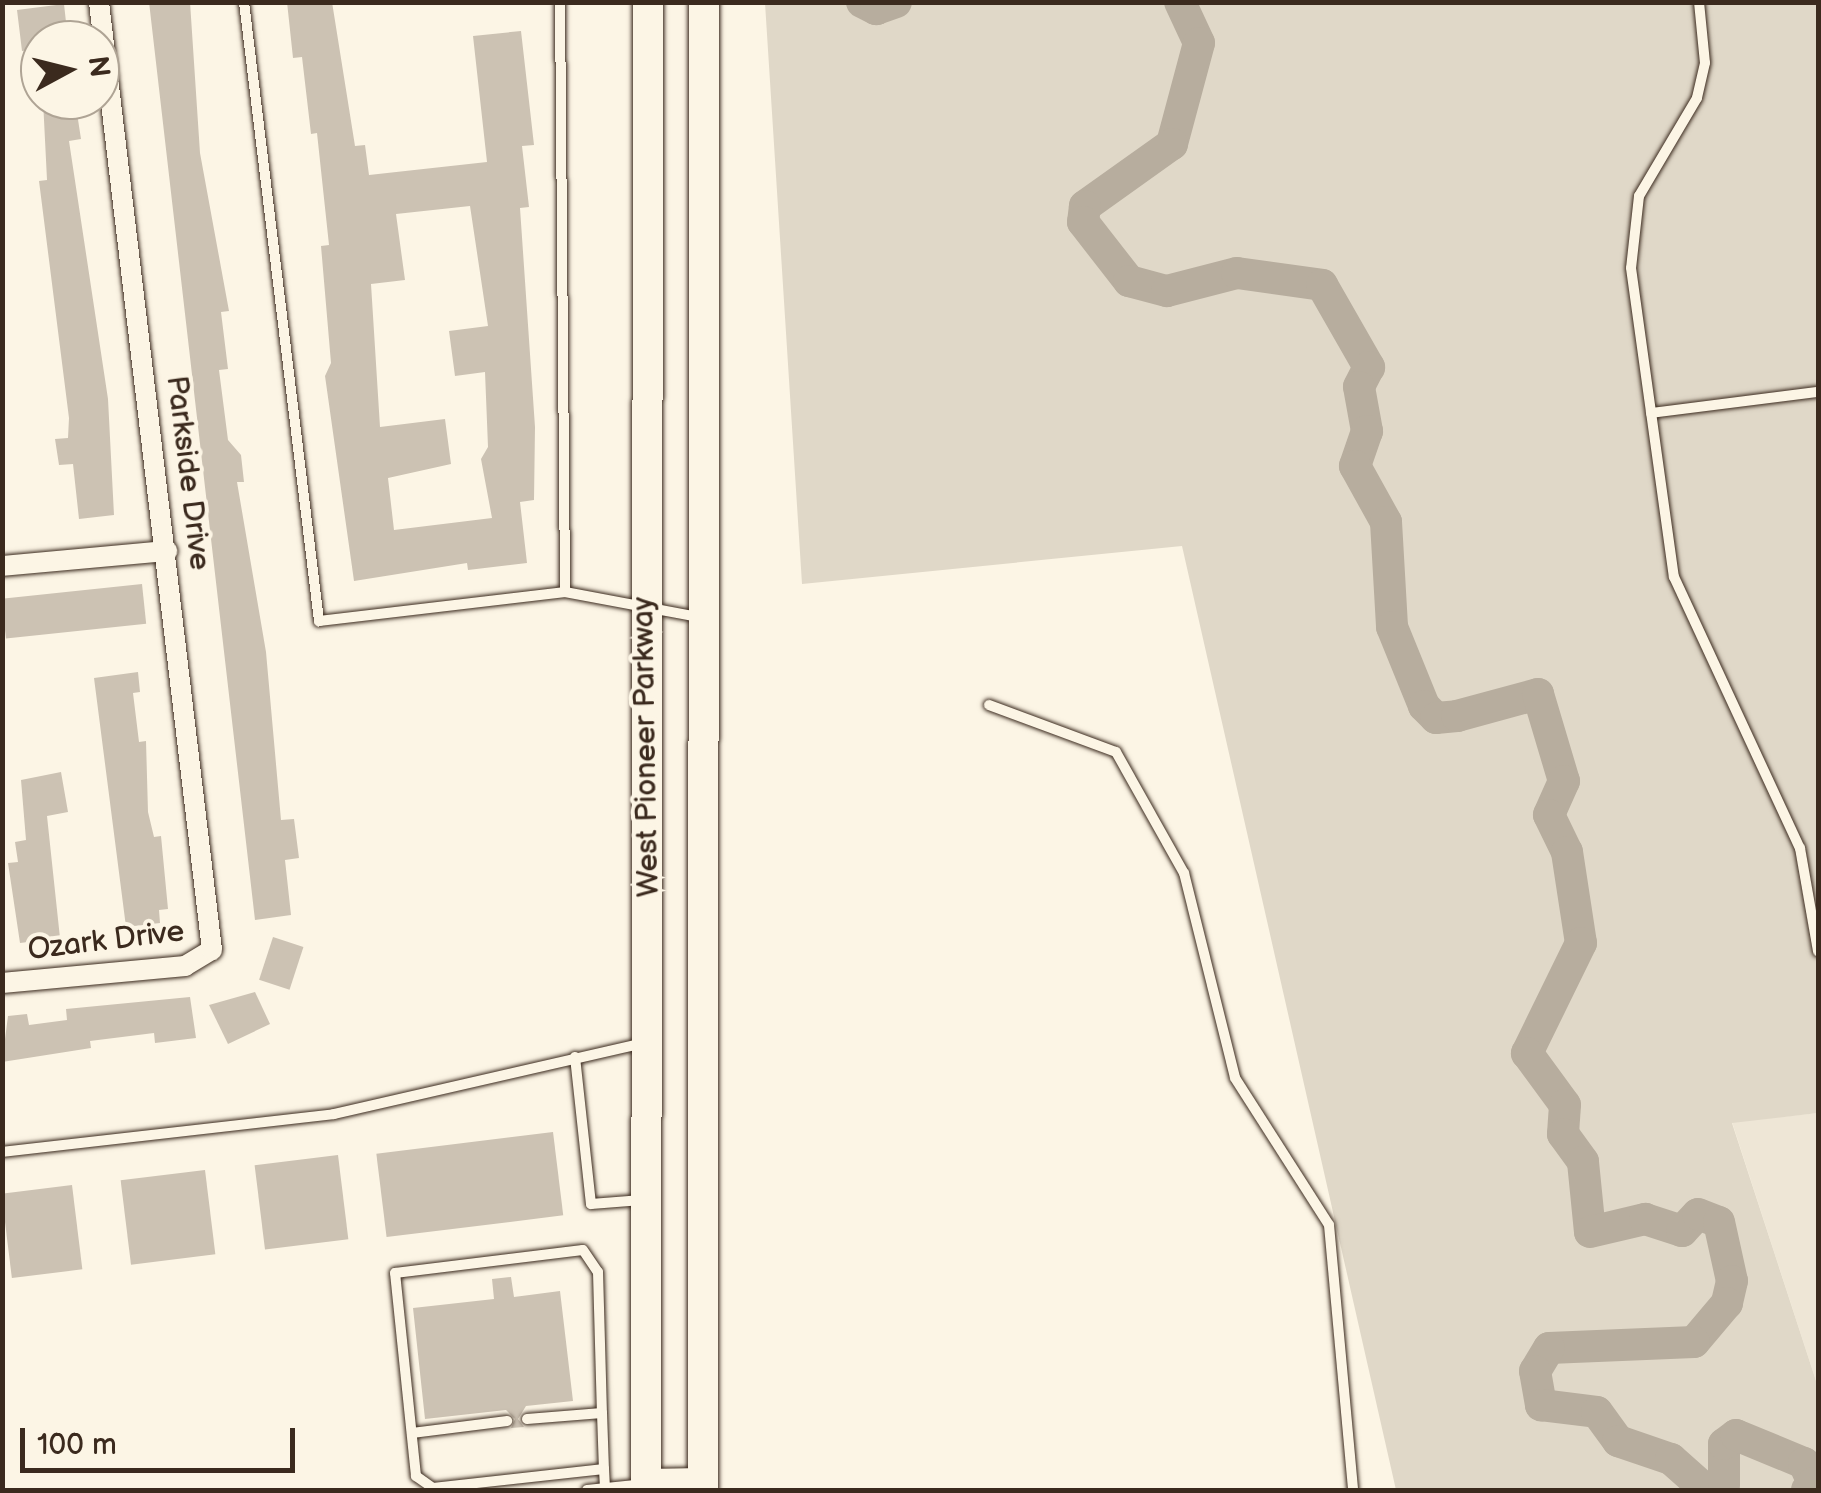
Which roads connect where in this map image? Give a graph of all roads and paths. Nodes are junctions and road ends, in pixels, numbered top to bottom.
1 (99, 2) edge
2 (244, 2) edge
3 (560, 2) edge
4 (648, 2) edge
5 (704, 2) edge
6 (1698, 2) edge
7 (1818, 392) edge
8 (1651, 413) junction
9 (167, 552) junction
10 (2, 566) edge
11 (565, 592) junction
12 (644, 607) junction
13 (704, 618) junction
14 (989, 704) dead end
15 (212, 950) joint
16 (1818, 950) edge
17 (2, 983) edge
18 (650, 1042) junction
19 (575, 1057) junction
20 (2, 1152) edge
21 (649, 1200) junction
22 (602, 1412) junction
23 (527, 1419) dead end
24 (507, 1422) dead end
25 (412, 1433) junction
26 (604, 1469) junction
27 (604, 1486) junction
28 (703, 1486) edge
29 (646, 1487) edge
30 (587, 1490) edge
31 (1352, 1490) edge

1 - 9 street, Parkside Drive
2 - 11 lane
3 - 11 lane
4 - 12 main road, West Pioneer Parkway
5 - 13 main road, West Pioneer Parkway
6 - 8 lane
7 - 8 lane
8 - 16 lane
9 - 10 street
9 - 15 street, Parkside Drive
11 - 12 lane
12 - 13 lane
12 - 18 main road, West Pioneer Parkway
13 - 28 main road, West Pioneer Parkway
14 - 31 lane
15 - 17 street, Ozark Drive
18 - 19 lane
18 - 21 main road, West Pioneer Parkway
19 - 20 lane
19 - 21 lane
21 - 29 main road, West Pioneer Parkway
22 - 23 lane
22 - 25 lane
22 - 26 lane
24 - 25 lane
25 - 26 lane
26 - 27 lane
27 - 29 lane
27 - 30 lane
28 - 29 main road

